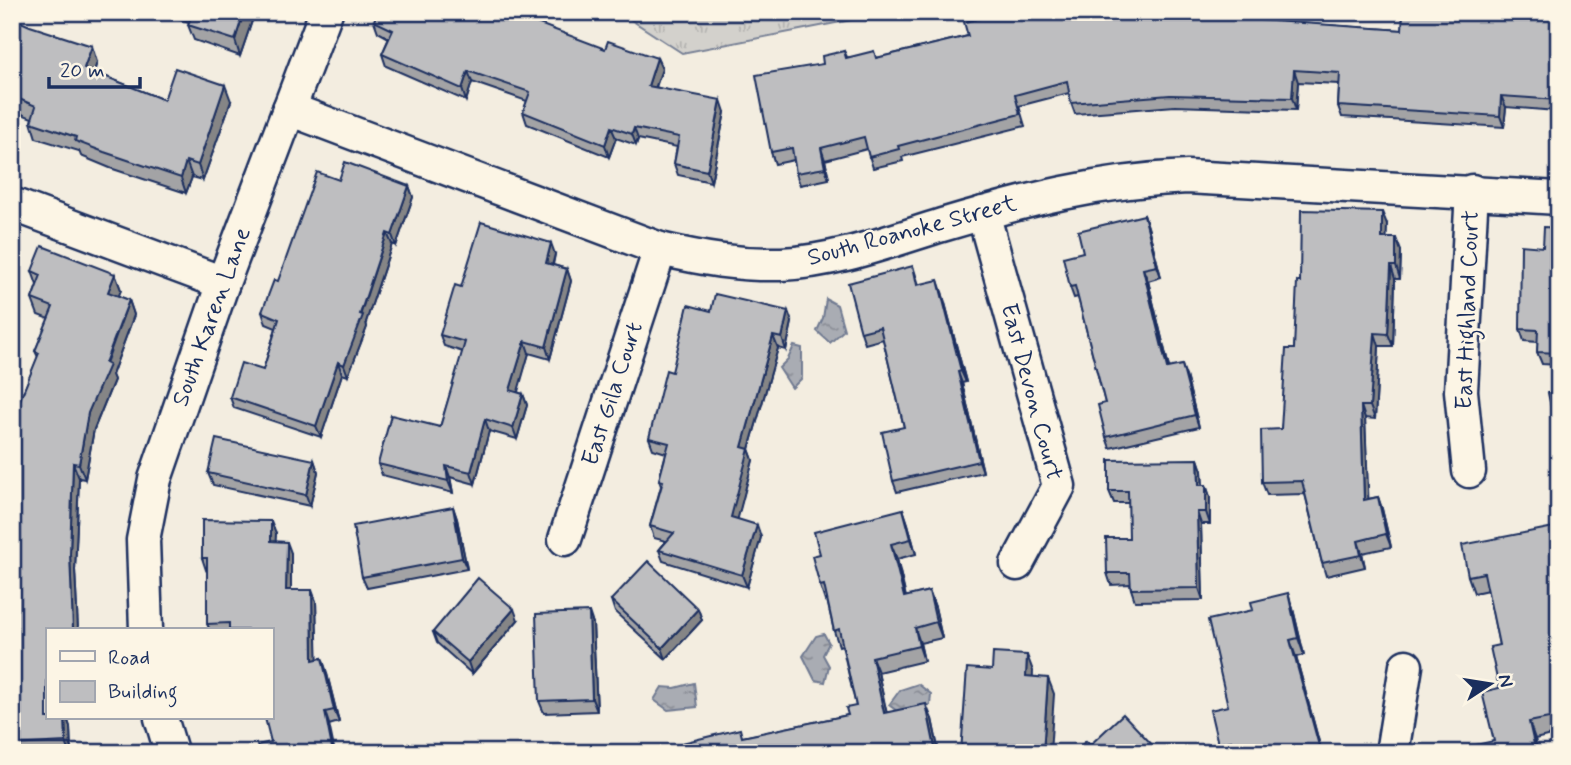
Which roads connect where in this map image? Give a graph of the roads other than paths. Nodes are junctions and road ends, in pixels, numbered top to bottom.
1 (326, 12) edge
2 (289, 108) junction
3 (1472, 191) junction
4 (1559, 198) edge
5 (12, 204) edge
6 (983, 213) junction
7 (660, 249) junction
8 (223, 284) junction
9 (1469, 471) dead end
10 (565, 539) dead end
11 (1017, 564) dead end
12 (146, 628) edge
13 (1406, 666) dead end
14 (162, 720) edge
15 (171, 751) edge
16 (1392, 753) edge

1 - 2 street, South Karen Lane
2 - 7 street, South Roanoke Street
2 - 8 street, South Karen Lane
3 - 4 street, South Roanoke Street
3 - 6 street, South Roanoke Street
3 - 9 street, East Highland Court
5 - 8 street
6 - 7 street, South Roanoke Street
6 - 11 street, East Devon Court
7 - 10 street, East Gila Court
8 - 12 street, South Karen Lane
13 - 16 street
14 - 15 street

